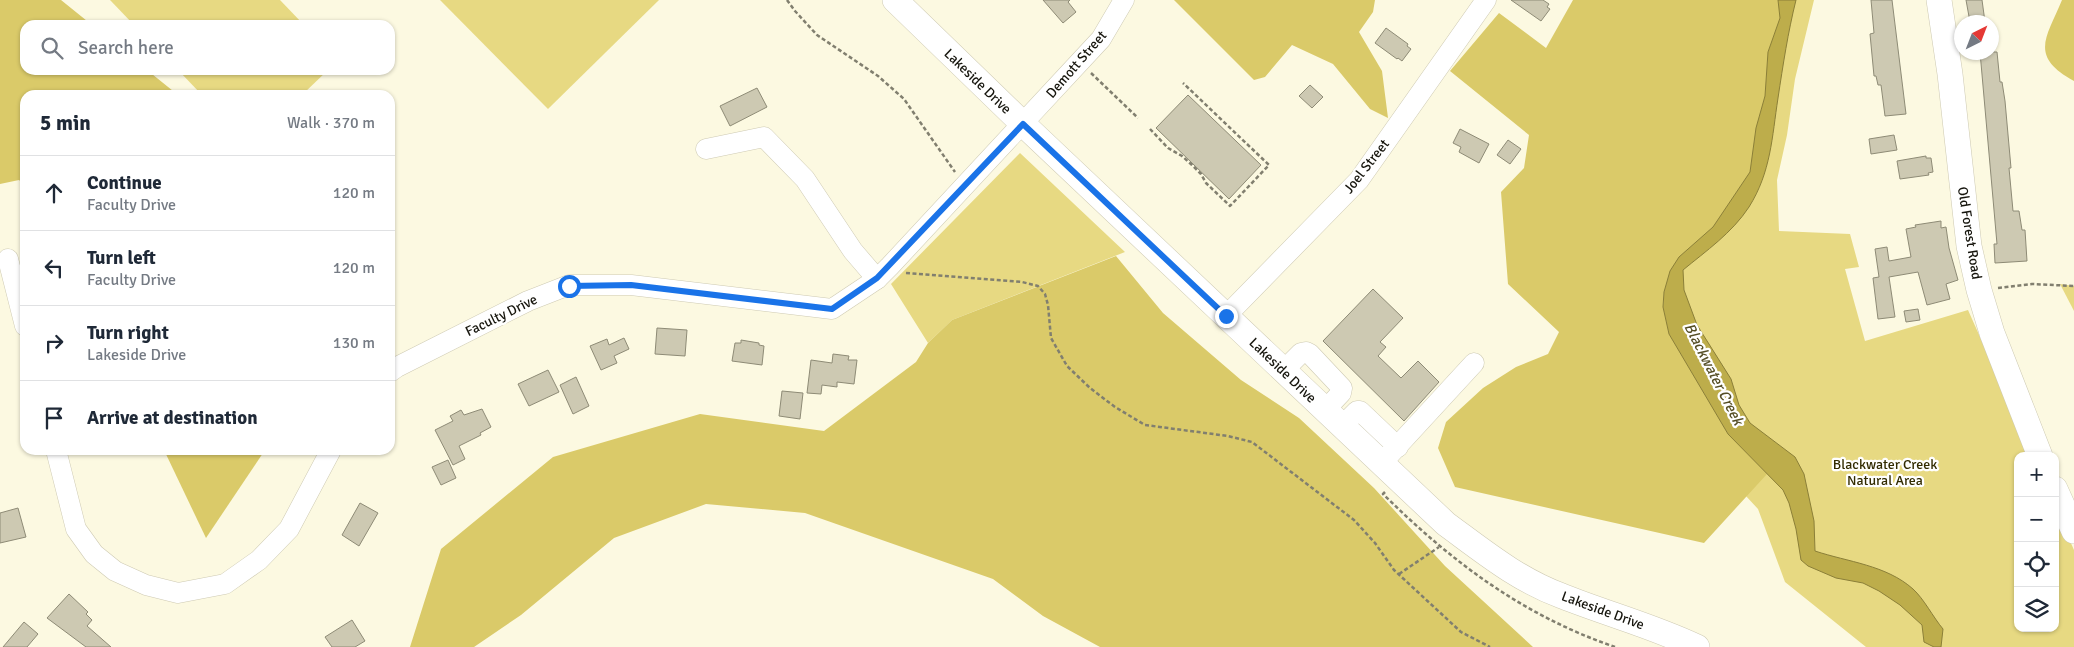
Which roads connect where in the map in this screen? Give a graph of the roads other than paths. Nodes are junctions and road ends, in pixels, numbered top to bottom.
1 (895, 0) edge
2 (1124, 0) edge
3 (1486, 0) edge
4 (1939, 0) edge
5 (1023, 124) junction
6 (706, 149) dead end
7 (8, 258) dead end
8 (877, 278) junction
9 (20, 306) edge
10 (1226, 316) junction
11 (1474, 363) dead end
12 (395, 368) edge
13 (2038, 452) edge
14 (57, 455) edge
15 (328, 455) edge
16 (1390, 456) junction
17 (2059, 497) edge
18 (2074, 531) edge
19 (1697, 647) edge

1 - 5 main road, Lakeside Drive
2 - 5 street, Demott Street
3 - 10 street, Joel Street
4 - 13 main road, Old Forest Road
5 - 8 street, Faculty Drive
5 - 10 main road, Lakeside Drive
6 - 8 street
7 - 9 street
8 - 12 street, Faculty Drive
10 - 16 main road, Lakeside Drive
11 - 16 street
14 - 15 street
16 - 19 main road, Lakeside Drive
17 - 18 main road

